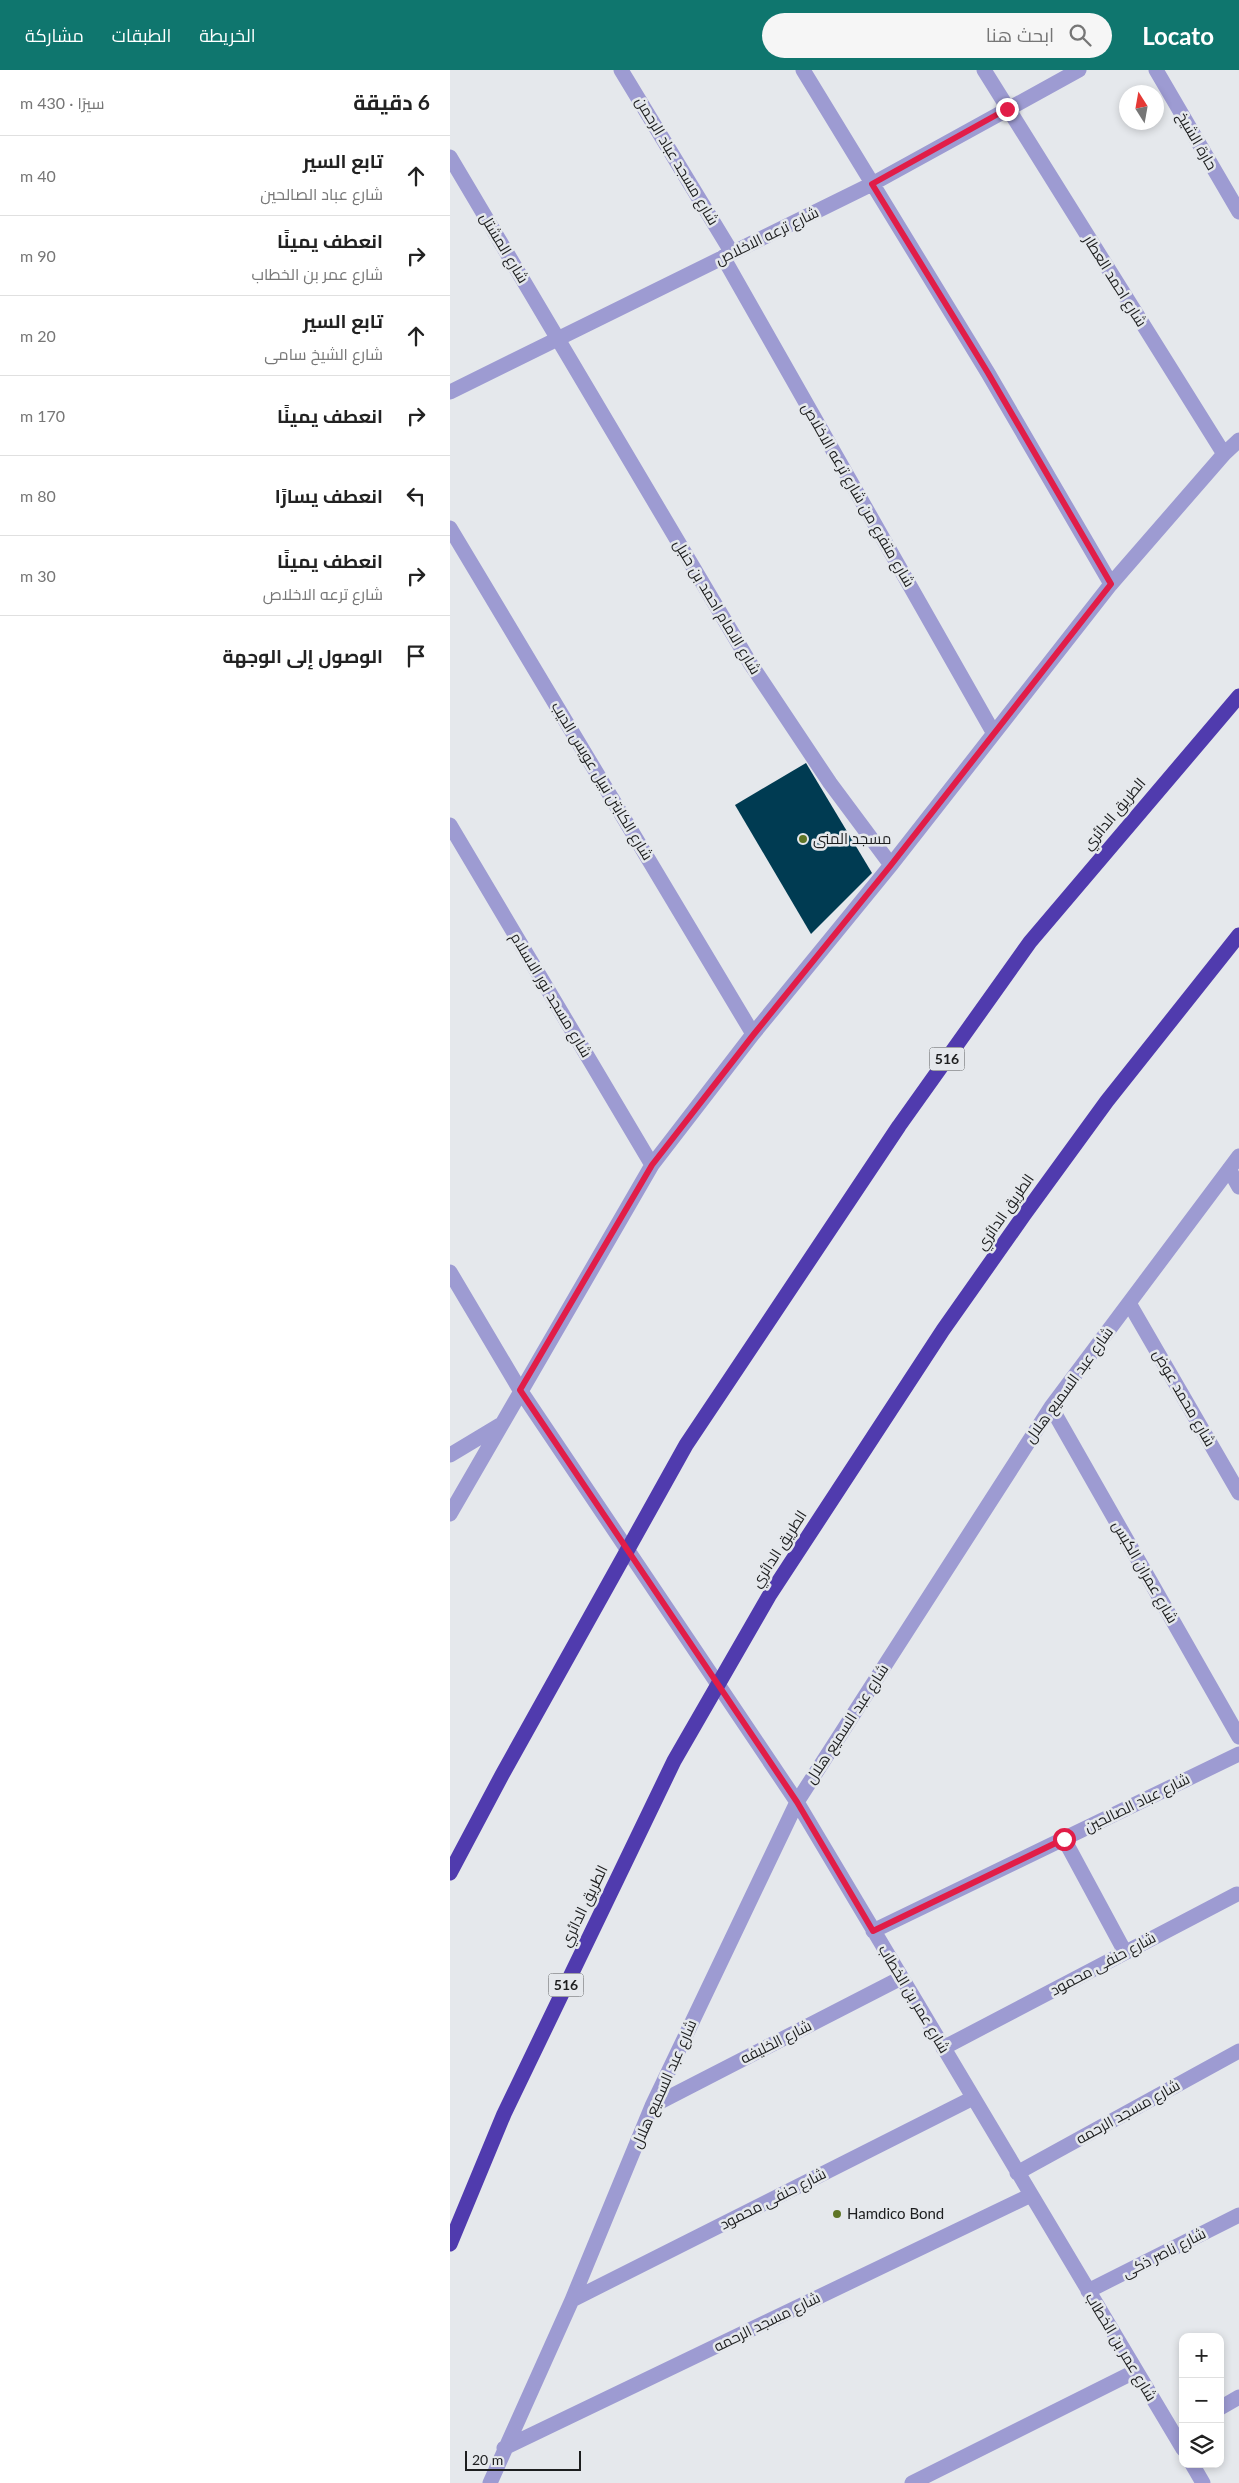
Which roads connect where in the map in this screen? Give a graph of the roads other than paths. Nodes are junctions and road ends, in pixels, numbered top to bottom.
1 (621, 70) edge
2 (803, 70) edge
3 (984, 70) edge
4 (1156, 70) edge
5 (1074, 71) edge
6 (1007, 109) junction
7 (450, 157) edge
8 (872, 184) junction
9 (1239, 212) edge
10 (728, 255) junction
11 (559, 338) junction
12 (450, 392) edge
13 (1239, 440) edge
14 (1224, 454) junction
15 (450, 528) edge
16 (1111, 584) junction
17 (1239, 696) edge
18 (993, 732) junction
19 (450, 825) edge
20 (891, 865) junction
21 (1239, 935) edge
22 (754, 1034) junction
23 (1239, 1156) edge
24 (652, 1165) junction
25 (1229, 1169) junction
26 (1239, 1187) edge
27 (452, 1281) edge
28 (1129, 1303) junction
29 (520, 1390) junction
30 (1051, 1407) junction
31 (501, 1425) junction
32 (450, 1455) edge
33 (1239, 1493) edge
34 (450, 1514) edge
35 (1239, 1737) edge
36 (1239, 1754) edge
37 (797, 1802) junction
38 (1064, 1839) junction
39 (450, 1873) edge
40 (1237, 1894) dead end
41 (873, 1931) junction
42 (1125, 1952) junction
43 (901, 1978) junction
44 (942, 2048) junction
45 (1239, 2051) edge
46 (973, 2098) junction
47 (652, 2106) junction
48 (1018, 2173) junction
49 (1031, 2195) junction
50 (1239, 2215) edge
51 (450, 2244) edge
52 (1088, 2291) junction
53 (572, 2300) junction
54 (1136, 2371) junction
55 (1239, 2397) edge
56 (1224, 2406) edge
57 (1178, 2432) edge
58 (504, 2448) junction
59 (1194, 2468) edge
60 (490, 2483) edge
61 (912, 2483) edge
62 (1203, 2483) edge

1 - 10 street, شارع مسجد عباد الرحمن
2 - 8 street
3 - 6 street, شارع احمد العطار
4 - 9 street, حارة الشيخ
5 - 6 street, شارع ترعه الاخلاص
6 - 8 street, شارع ترعه الاخلاص
6 - 14 street, شارع احمد العطار
7 - 11 street, شارع المشتل
8 - 10 street, شارع ترعه الاخلاص
8 - 16 street
10 - 11 street, شارع ترعه الاخلاص
10 - 18 street, شارع متفرع من شارع ترعه الاخلاص
11 - 12 street, شارع ترعه الاخلاص
11 - 20 street, شارع الامام احمد بن حنبل
13 - 14 street
14 - 16 street
15 - 22 street, شارع الكابتن نبيل عويس الديب
16 - 18 street
17 - 39 highway, الطريق الدائري / 516
18 - 20 street
19 - 24 street, شارع مسجد نور الاسلام
20 - 22 street
21 - 51 highway, الطريق الدائري / 516
22 - 24 street
23 - 25 street, شارع عبد السميع هلال
24 - 29 street
25 - 26 street
25 - 28 street, شارع عبد السميع هلال
27 - 29 street, شارع عمر بن الخطاب
28 - 30 street, شارع عبد السميع هلال
28 - 33 street, شارع محمد عوض
29 - 31 street
29 - 37 street, شارع عمر بن الخطاب
30 - 35 street, شارع عمران الكبس
30 - 37 street, شارع عبد السميع هلال
31 - 32 street
31 - 34 street
36 - 38 street, شارع عباد الصالحين
37 - 41 street, شارع عمر بن الخطاب
37 - 47 street, شارع عبد السميع هلال
38 - 41 street, شارع عباد الصالحين
38 - 42 street
40 - 42 street, شارع حنفى محمود
41 - 43 street, شارع عمر بن الخطاب
42 - 44 street, شارع حنفى محمود
43 - 44 street, شارع عمر بن الخطاب
43 - 47 street, شارع الخليفه
44 - 46 street, شارع عمر بن الخطاب
45 - 48 street, شارع مسجد الرحمه
46 - 48 street, شارع عمر بن الخطاب
46 - 53 street, شارع حنفى محمود
47 - 53 street, شارع عبد السميع هلال
48 - 49 street, شارع عمر بن الخطاب
49 - 52 street, شارع عمر بن الخطاب
49 - 58 street, شارع مسجد الرحمه
50 - 52 street, شارع ناصر ذكى
52 - 54 street, شارع عمر بن الخطاب
53 - 58 street, شارع عبد السميع هلال
54 - 57 street, شارع عمر بن الخطاب
54 - 61 street
55 - 56 street
58 - 60 street, شارع عبد السميع هلال
59 - 62 street

